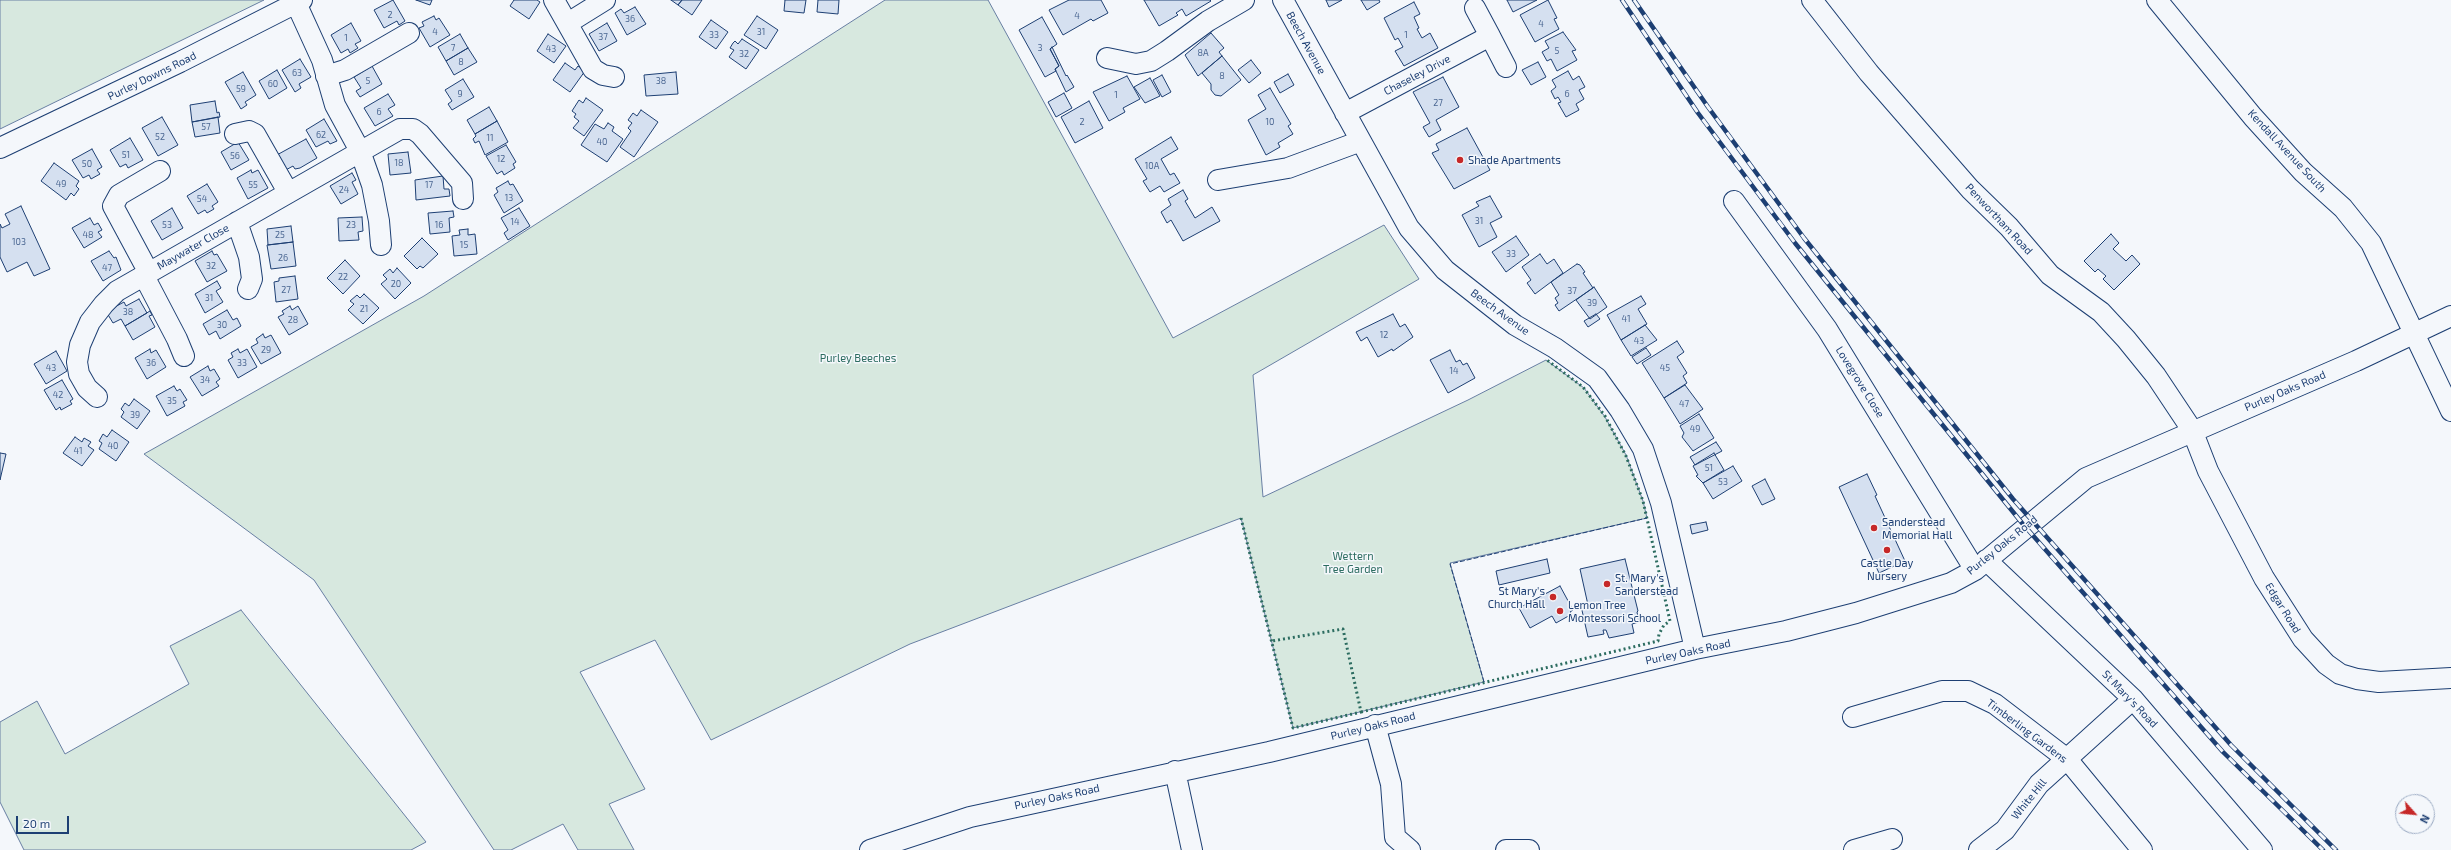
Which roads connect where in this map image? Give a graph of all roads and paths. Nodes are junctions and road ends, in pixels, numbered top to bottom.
1 (554, 0) edge
2 (605, 0) edge
3 (1244, 0) edge
4 (1283, 0) edge
5 (1812, 0) edge
6 (2157, 0) edge
7 (299, 2) edge
8 (1475, 8) dead end
9 (568, 22) junction
10 (409, 33) dead end
11 (1490, 36) junction
12 (1107, 58) dead end
13 (1506, 67) dead end
14 (326, 76) junction
15 (614, 77) dead end
16 (1345, 113) junction
17 (235, 134) dead end
18 (1361, 141) junction
19 (0, 148) edge
20 (360, 150) junction
21 (160, 171) dead end
22 (1218, 180) dead end
23 (288, 192) junction
24 (463, 199) dead end
25 (1734, 201) dead end
26 (237, 222) junction
27 (381, 245) dead end
28 (146, 275) junction
29 (248, 289) dead end
30 (2451, 316) edge
31 (2413, 332) junction
32 (184, 356) dead end
33 (97, 397) dead end
34 (2451, 411) edge
35 (2192, 430) junction
36 (1981, 565) junction
37 (1695, 649) junction
38 (2451, 678) edge
39 (2133, 699) junction
40 (1853, 717) dead end
41 (1375, 725) junction
42 (2067, 759) junction
43 (1175, 771) junction
44 (1892, 839) dead end
45 (870, 850) edge
46 (1192, 850) edge
47 (1410, 850) edge
48 (1506, 850) edge
49 (1529, 850) edge
50 (1854, 850) edge
51 (1979, 850) edge
52 (2142, 850) edge
53 (2262, 850) edge

1 - 9 street
2 - 9 street
3 - 12 street
4 - 16 street, Beech Avenue
5 - 35 street, Penwortham Road
6 - 31 street, Kendall Avenue South
7 - 14 street
7 - 19 street, Purley Downs Road
8 - 11 street
9 - 15 street
10 - 14 street
11 - 13 street
11 - 16 street, Chaseley Drive
14 - 20 street
16 - 18 street, Beech Avenue
17 - 23 street
18 - 22 street
18 - 37 street, Beech Avenue
20 - 23 street, Maywater Close
20 - 24 street, Maywater Close
20 - 27 street
21 - 28 street, Maywater Close
23 - 26 street, Maywater Close
25 - 36 street, Lovegrove Close
26 - 28 street, Maywater Close
26 - 29 street, Maywater Close
28 - 32 street, Maywater Close
28 - 33 street, Maywater Close
30 - 31 street, Purley Oaks Road
31 - 34 street, Kendall Avenue South
31 - 35 street, Purley Oaks Road
35 - 36 street, Purley Oaks Road
35 - 38 street, Edgar Road
36 - 37 street, Purley Oaks Road
36 - 39 street, St Mary's Road
37 - 41 street, Purley Oaks Road
39 - 42 street, White Hill
39 - 53 street, St Mary's Road
40 - 42 street, Timberling Gardens
41 - 43 street, Purley Oaks Road
41 - 47 street
42 - 51 street, White Hill
42 - 52 street, Timberling Gardens
43 - 45 street, Purley Oaks Road
43 - 46 street
44 - 50 street
48 - 49 street

